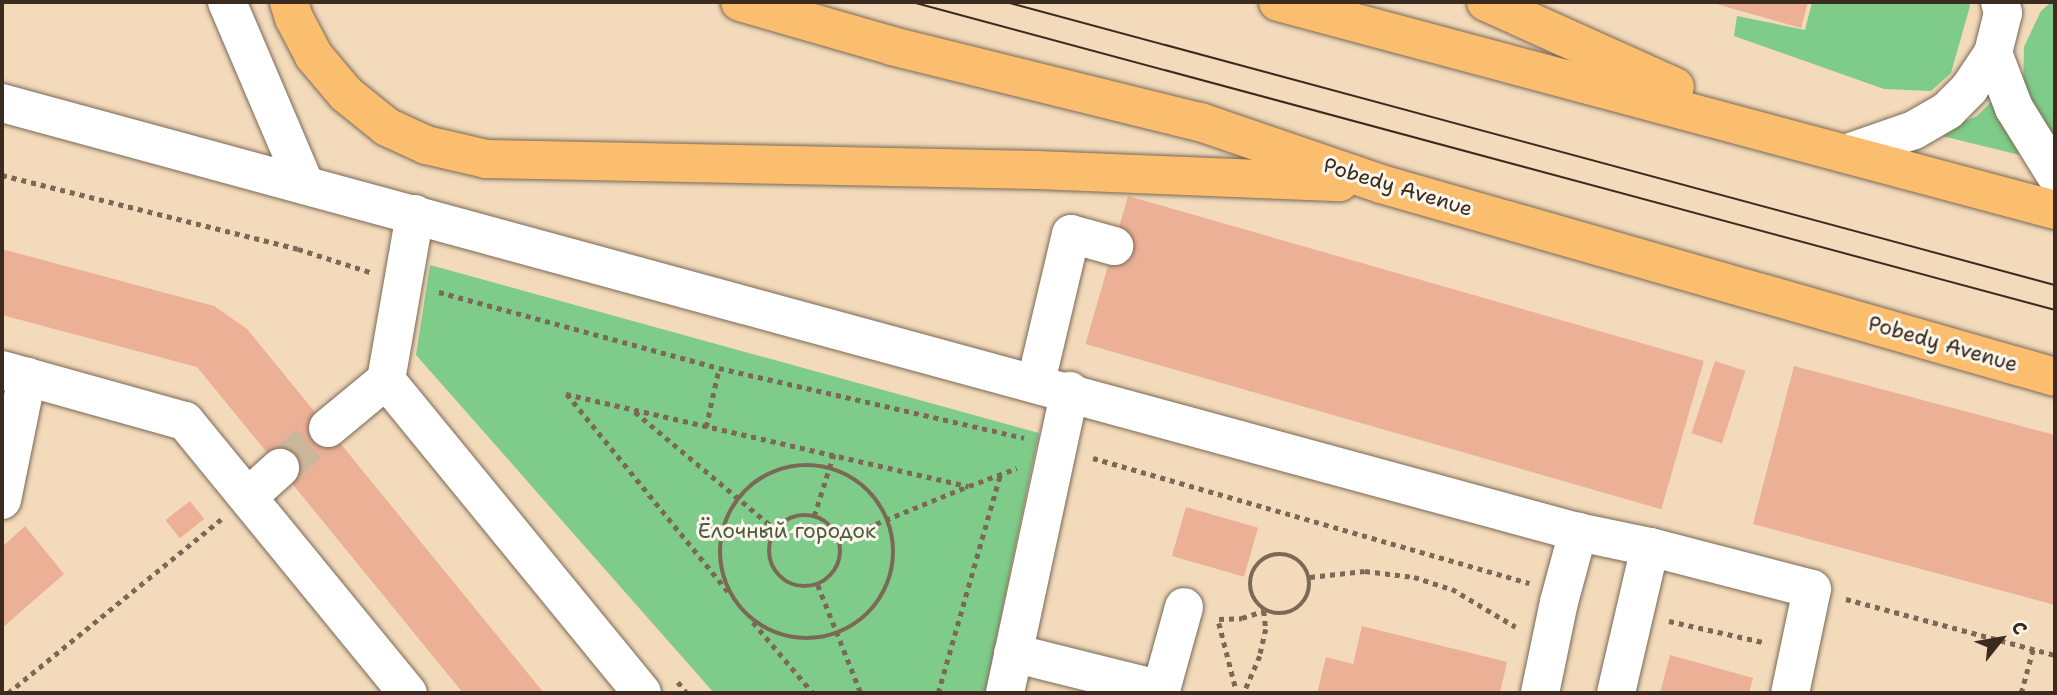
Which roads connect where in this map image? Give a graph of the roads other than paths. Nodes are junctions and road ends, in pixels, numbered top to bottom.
1 (227, 2) edge
2 (289, 2) edge
3 (740, 2) edge
4 (1278, 2) edge
5 (1486, 2) edge
6 (2005, 5) edge
7 (1993, 53) junction
8 (2, 103) edge
9 (1776, 133) junction
10 (1848, 153) junction
11 (2055, 174) edge
12 (1381, 184) junction
13 (305, 185) junction
14 (2055, 210) edge
15 (415, 214) junction
16 (1114, 246) dead end
17 (14, 374) edge
18 (2055, 377) edge
19 (386, 380) junction
20 (1053, 387) junction
21 (328, 428) tunnel mouth
22 (280, 468) tunnel mouth
23 (249, 496) junction
24 (2, 500) edge
25 (1578, 532) junction
26 (1650, 547) junction
27 (1201, 613) road end
28 (1013, 653) junction
29 (408, 693) edge
30 (642, 693) edge
31 (1005, 693) edge
32 (1540, 693) edge
33 (1616, 693) edge
34 (1790, 693) edge

1 - 13 lane
2 - 12 main road
3 - 12 main road, Pobedy Avenue
4 - 9 main road
5 - 9 main road
6 - 7 lane
7 - 10 lane
7 - 11 lane
8 - 13 lane
9 - 10 main road
10 - 14 main road
12 - 18 main road, Pobedy Avenue
13 - 15 lane
15 - 19 lane
15 - 20 lane
16 - 20 lane
17 - 23 lane
17 - 24 lane
19 - 21 lane
19 - 30 lane
20 - 25 lane
20 - 28 lane
22 - 23 lane
23 - 29 lane
25 - 26 lane
25 - 32 lane
26 - 33 lane
26 - 34 lane
27 - 28 lane
28 - 31 lane

